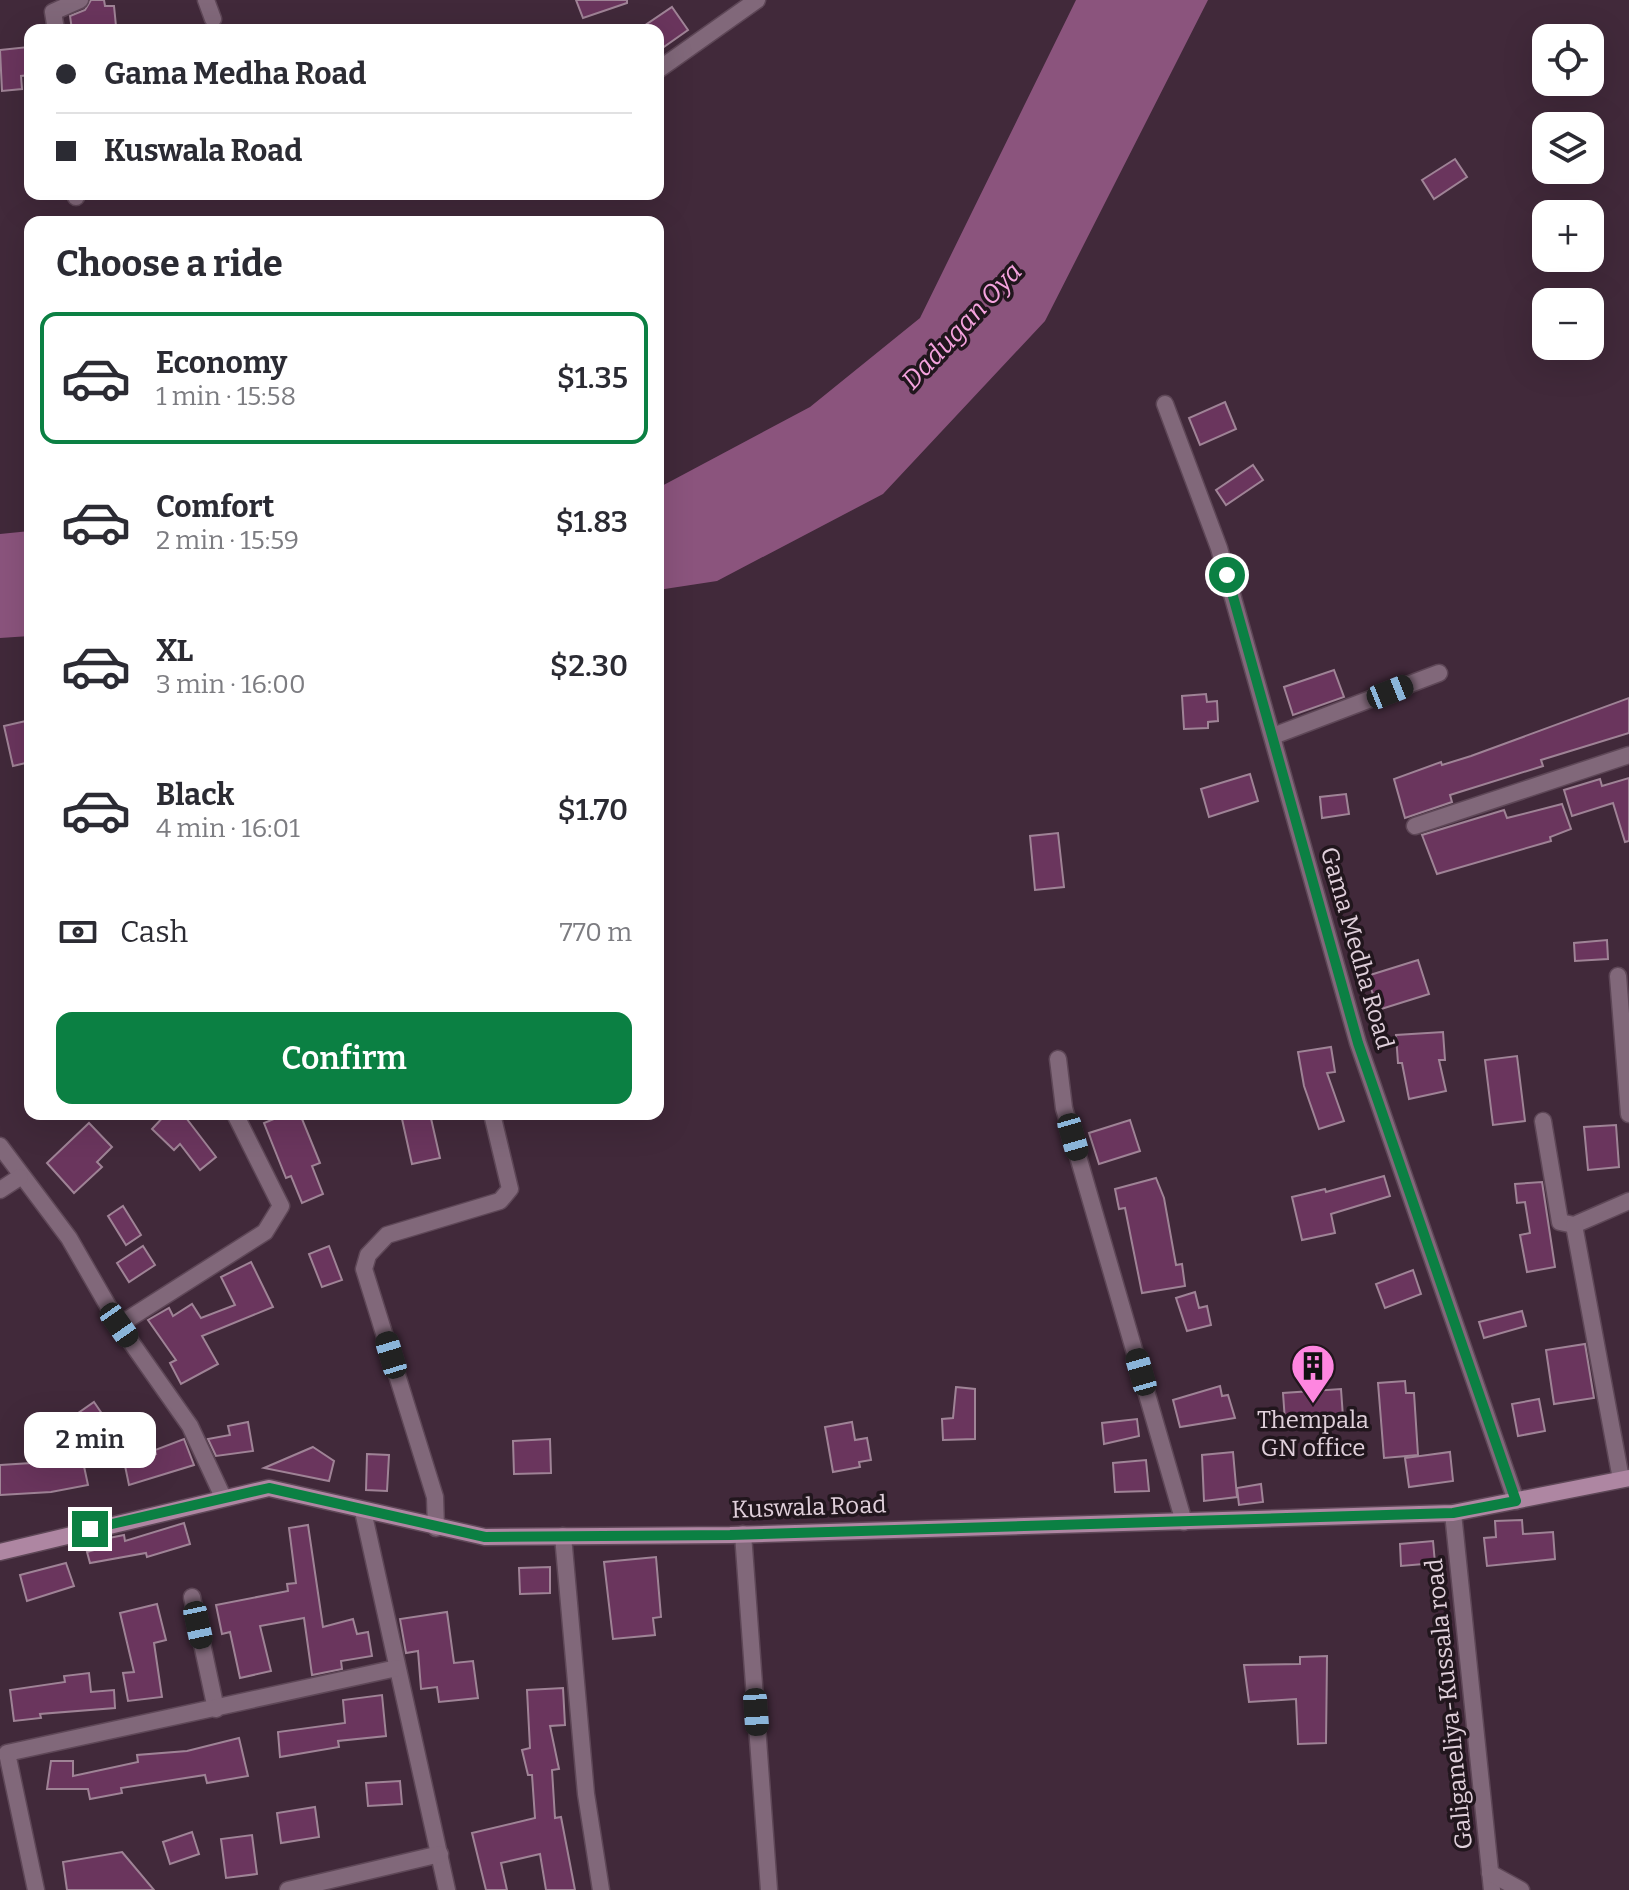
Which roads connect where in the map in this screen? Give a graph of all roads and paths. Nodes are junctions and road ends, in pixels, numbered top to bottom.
1 (80, 0) edge
2 (206, 0) edge
3 (757, 0) edge
4 (213, 19) dead end
5 (55, 24) edge
6 (664, 66) edge
7 (1165, 404) dead end
8 (1439, 673) dead end
9 (1273, 736) junction
10 (1629, 755) edge
11 (1415, 826) dead end
12 (1618, 976) dead end
13 (1058, 1059) dead end
14 (1629, 1114) edge
15 (238, 1120) edge
16 (493, 1120) edge
17 (1543, 1121) dead end
18 (0, 1146) edge
19 (20, 1177) junction
20 (0, 1190) edge
21 (1629, 1201) edge
22 (1574, 1225) junction
23 (119, 1325) junction
24 (1625, 1478) edge
25 (223, 1497) junction
26 (1516, 1501) junction
27 (363, 1511) junction
28 (1453, 1513) junction
29 (1184, 1522) junction
30 (436, 1528) junction
31 (743, 1534) junction
32 (563, 1536) junction
33 (0, 1552) edge
34 (192, 1597) dead end
35 (397, 1668) junction
36 (216, 1709) junction
37 (440, 1854) junction
38 (1491, 1882) edge
39 (36, 1890) edge
40 (288, 1890) edge
41 (447, 1890) edge
42 (601, 1890) edge
43 (769, 1890) edge
44 (1521, 1890) edge

1 - 5 street
2 - 4 street
3 - 6 street
7 - 9 street, Gama Medha Road
8 - 9 street
9 - 26 street, Gama Medha Road
10 - 11 street
12 - 14 street
13 - 29 street
15 - 23 street
16 - 30 street
17 - 22 street
18 - 19 street
19 - 20 street
19 - 23 street
21 - 22 street
22 - 24 street
23 - 25 street
24 - 26 street, Kuswala Road
25 - 27 street, Kuswala Road
25 - 33 street, Kuswala Road
26 - 28 street, Kuswala Road
27 - 30 street, Kuswala Road
27 - 35 street
28 - 29 street, Kuswala Road
28 - 38 street, Galiganeliya-Kussala road
29 - 31 street, Kuswala Road
30 - 32 street, Kuswala Road
31 - 32 street, Kuswala Road
31 - 43 street
32 - 42 street
34 - 36 street
35 - 36 street
35 - 37 street
36 - 39 street
37 - 40 street
37 - 41 street
38 - 44 street

